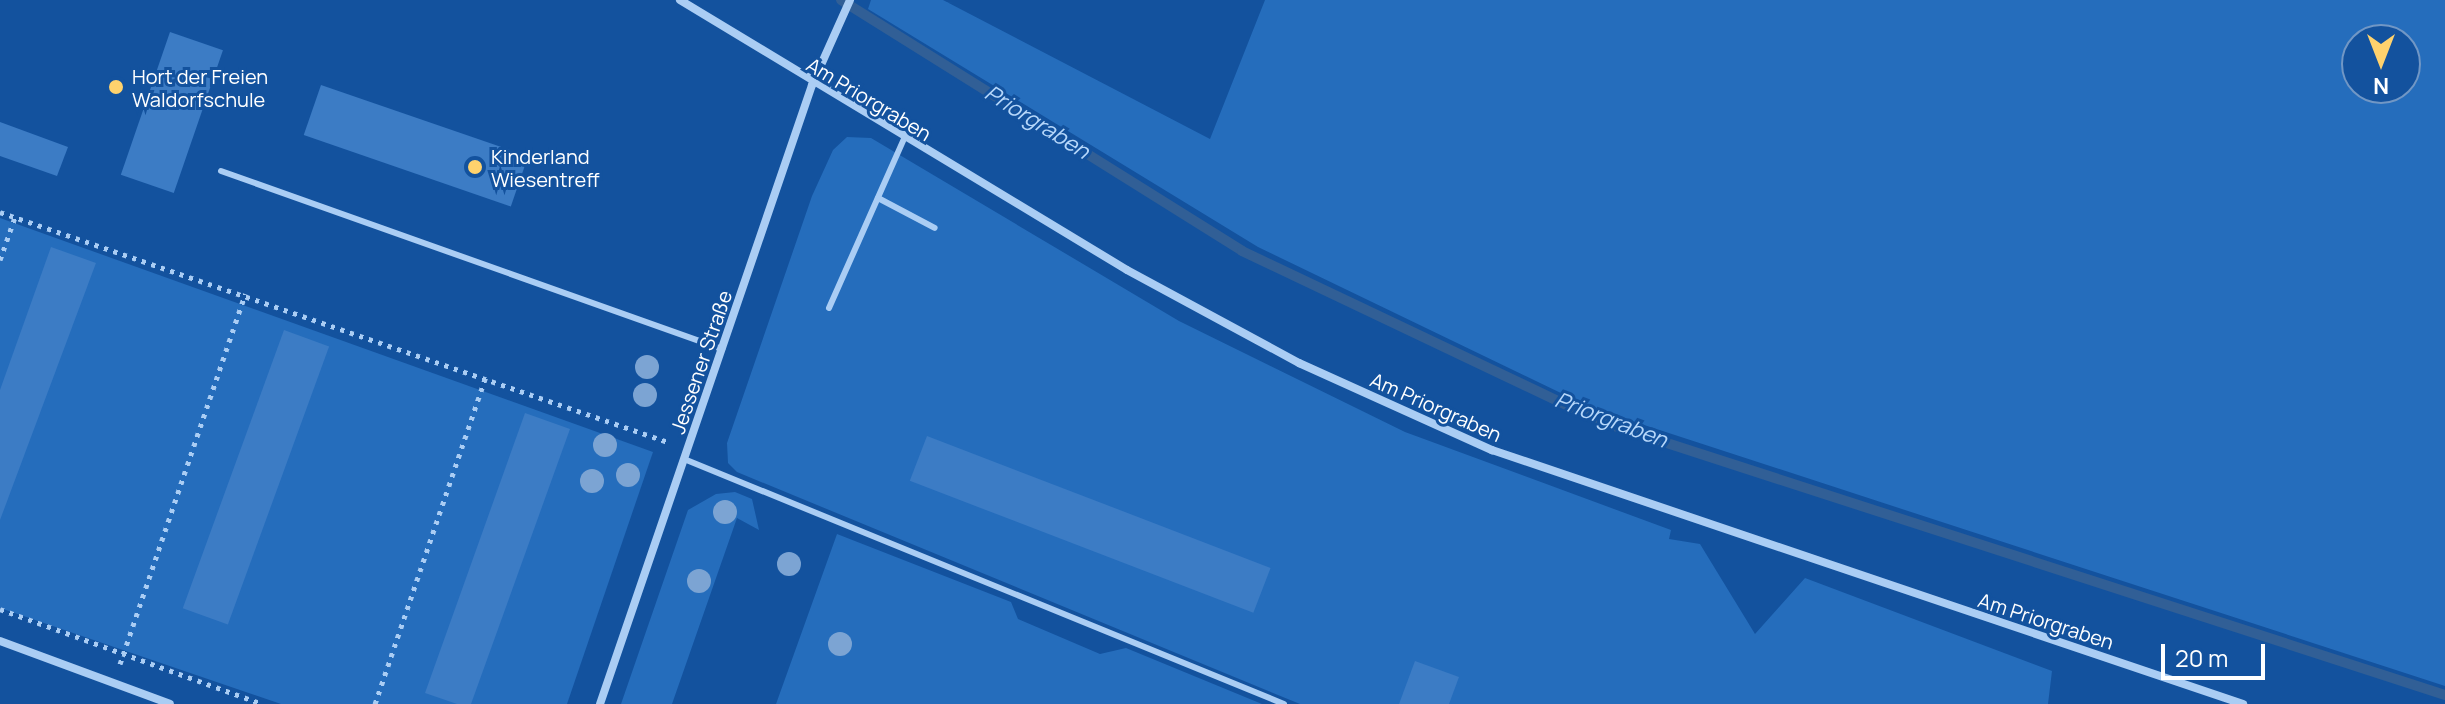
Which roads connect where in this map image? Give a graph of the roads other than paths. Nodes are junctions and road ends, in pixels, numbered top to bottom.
1 (680, 0) edge
2 (850, 0) edge
3 (812, 85) junction
4 (904, 139) junction
5 (221, 171) dead end
6 (878, 198) junction
7 (935, 228) dead end
8 (829, 308) dead end
9 (722, 349) junction
10 (684, 459) junction
11 (779, 498) junction
12 (776, 509) dead end
13 (0, 641) edge
14 (170, 704) edge
15 (600, 704) edge
16 (1284, 704) edge
17 (2243, 704) edge

1 - 3 street, Am Priorgraben
2 - 3 street, Jessener Straße
3 - 4 street, Am Priorgraben
3 - 9 street, Jessener Straße
4 - 6 lane
4 - 17 street, Am Priorgraben
5 - 9 lane
6 - 7 lane
6 - 8 lane
9 - 10 street, Jessener Straße
10 - 11 lane
10 - 15 street, Jessener Straße
11 - 12 lane
11 - 16 lane
13 - 14 street

